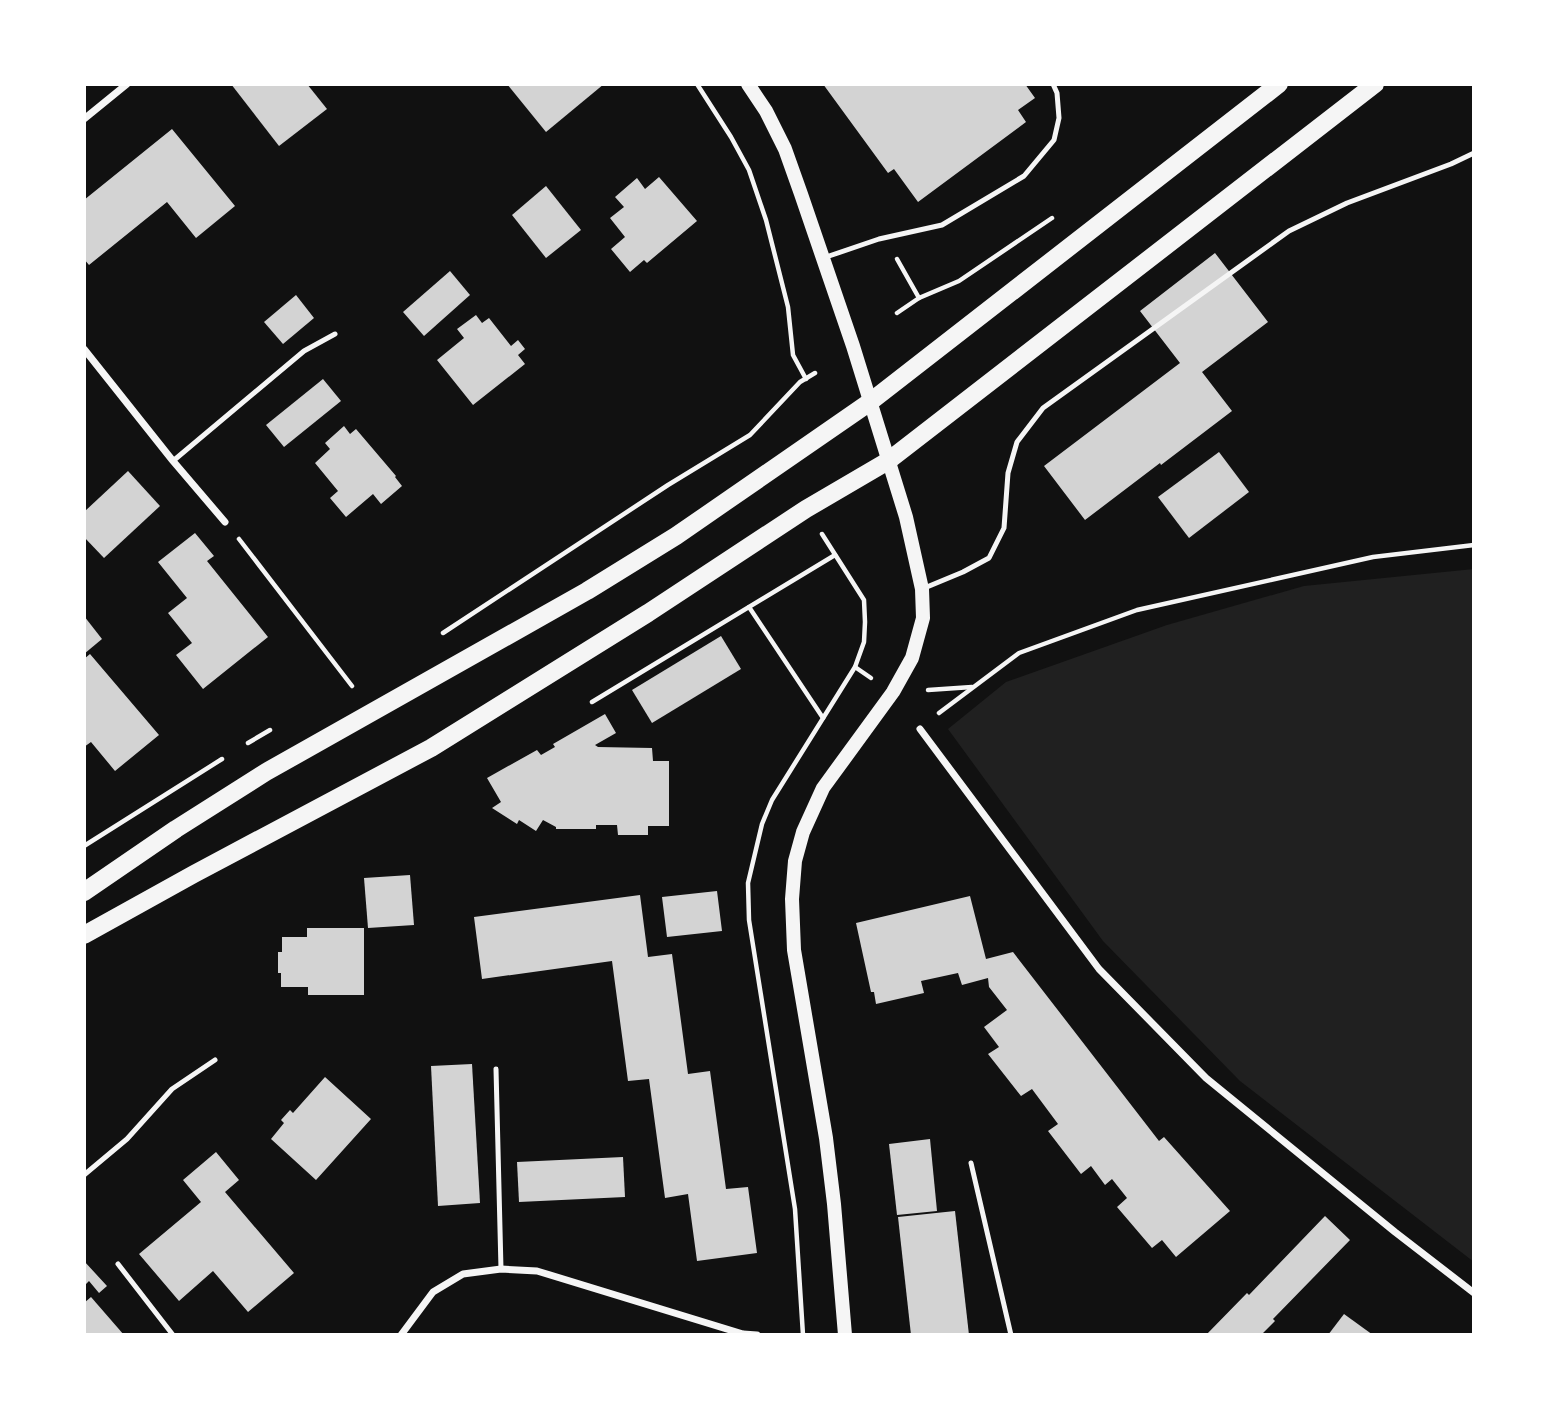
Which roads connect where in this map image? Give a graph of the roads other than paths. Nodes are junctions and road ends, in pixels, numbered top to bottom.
1 (127, 84) edge
2 (748, 84) edge
3 (1053, 84) edge
4 (1279, 84) edge
5 (1375, 84) edge
6 (84, 118) edge
7 (1474, 153) edge
8 (823, 258) junction
9 (335, 334) dead end
10 (84, 349) edge
11 (870, 402) junction
12 (173, 461) junction
13 (888, 461) junction
14 (225, 522) road end
15 (922, 589) junction
16 (920, 729) dead end
17 (84, 892) edge
18 (84, 935) edge
19 (215, 1060) dead end
20 (496, 1069) dead end
21 (971, 1163) dead end
22 (84, 1175) edge
23 (118, 1264) dead end
24 (501, 1269) junction
25 (1474, 1293) edge
26 (743, 1334) edge
27 (173, 1335) edge
28 (401, 1335) edge
29 (757, 1335) edge
30 (845, 1335) edge
31 (1011, 1335) edge

1 - 6 street
2 - 8 main road
3 - 8 lane
4 - 11 main road
5 - 13 main road
7 - 15 lane
8 - 11 main road
9 - 12 lane
10 - 12 street
11 - 13 main road
11 - 17 main road
12 - 14 street
13 - 15 main road
13 - 18 main road
15 - 30 main road
16 - 25 street
19 - 22 lane
20 - 24 lane
21 - 31 lane
23 - 27 lane
24 - 26 street
24 - 28 street
26 - 29 street

